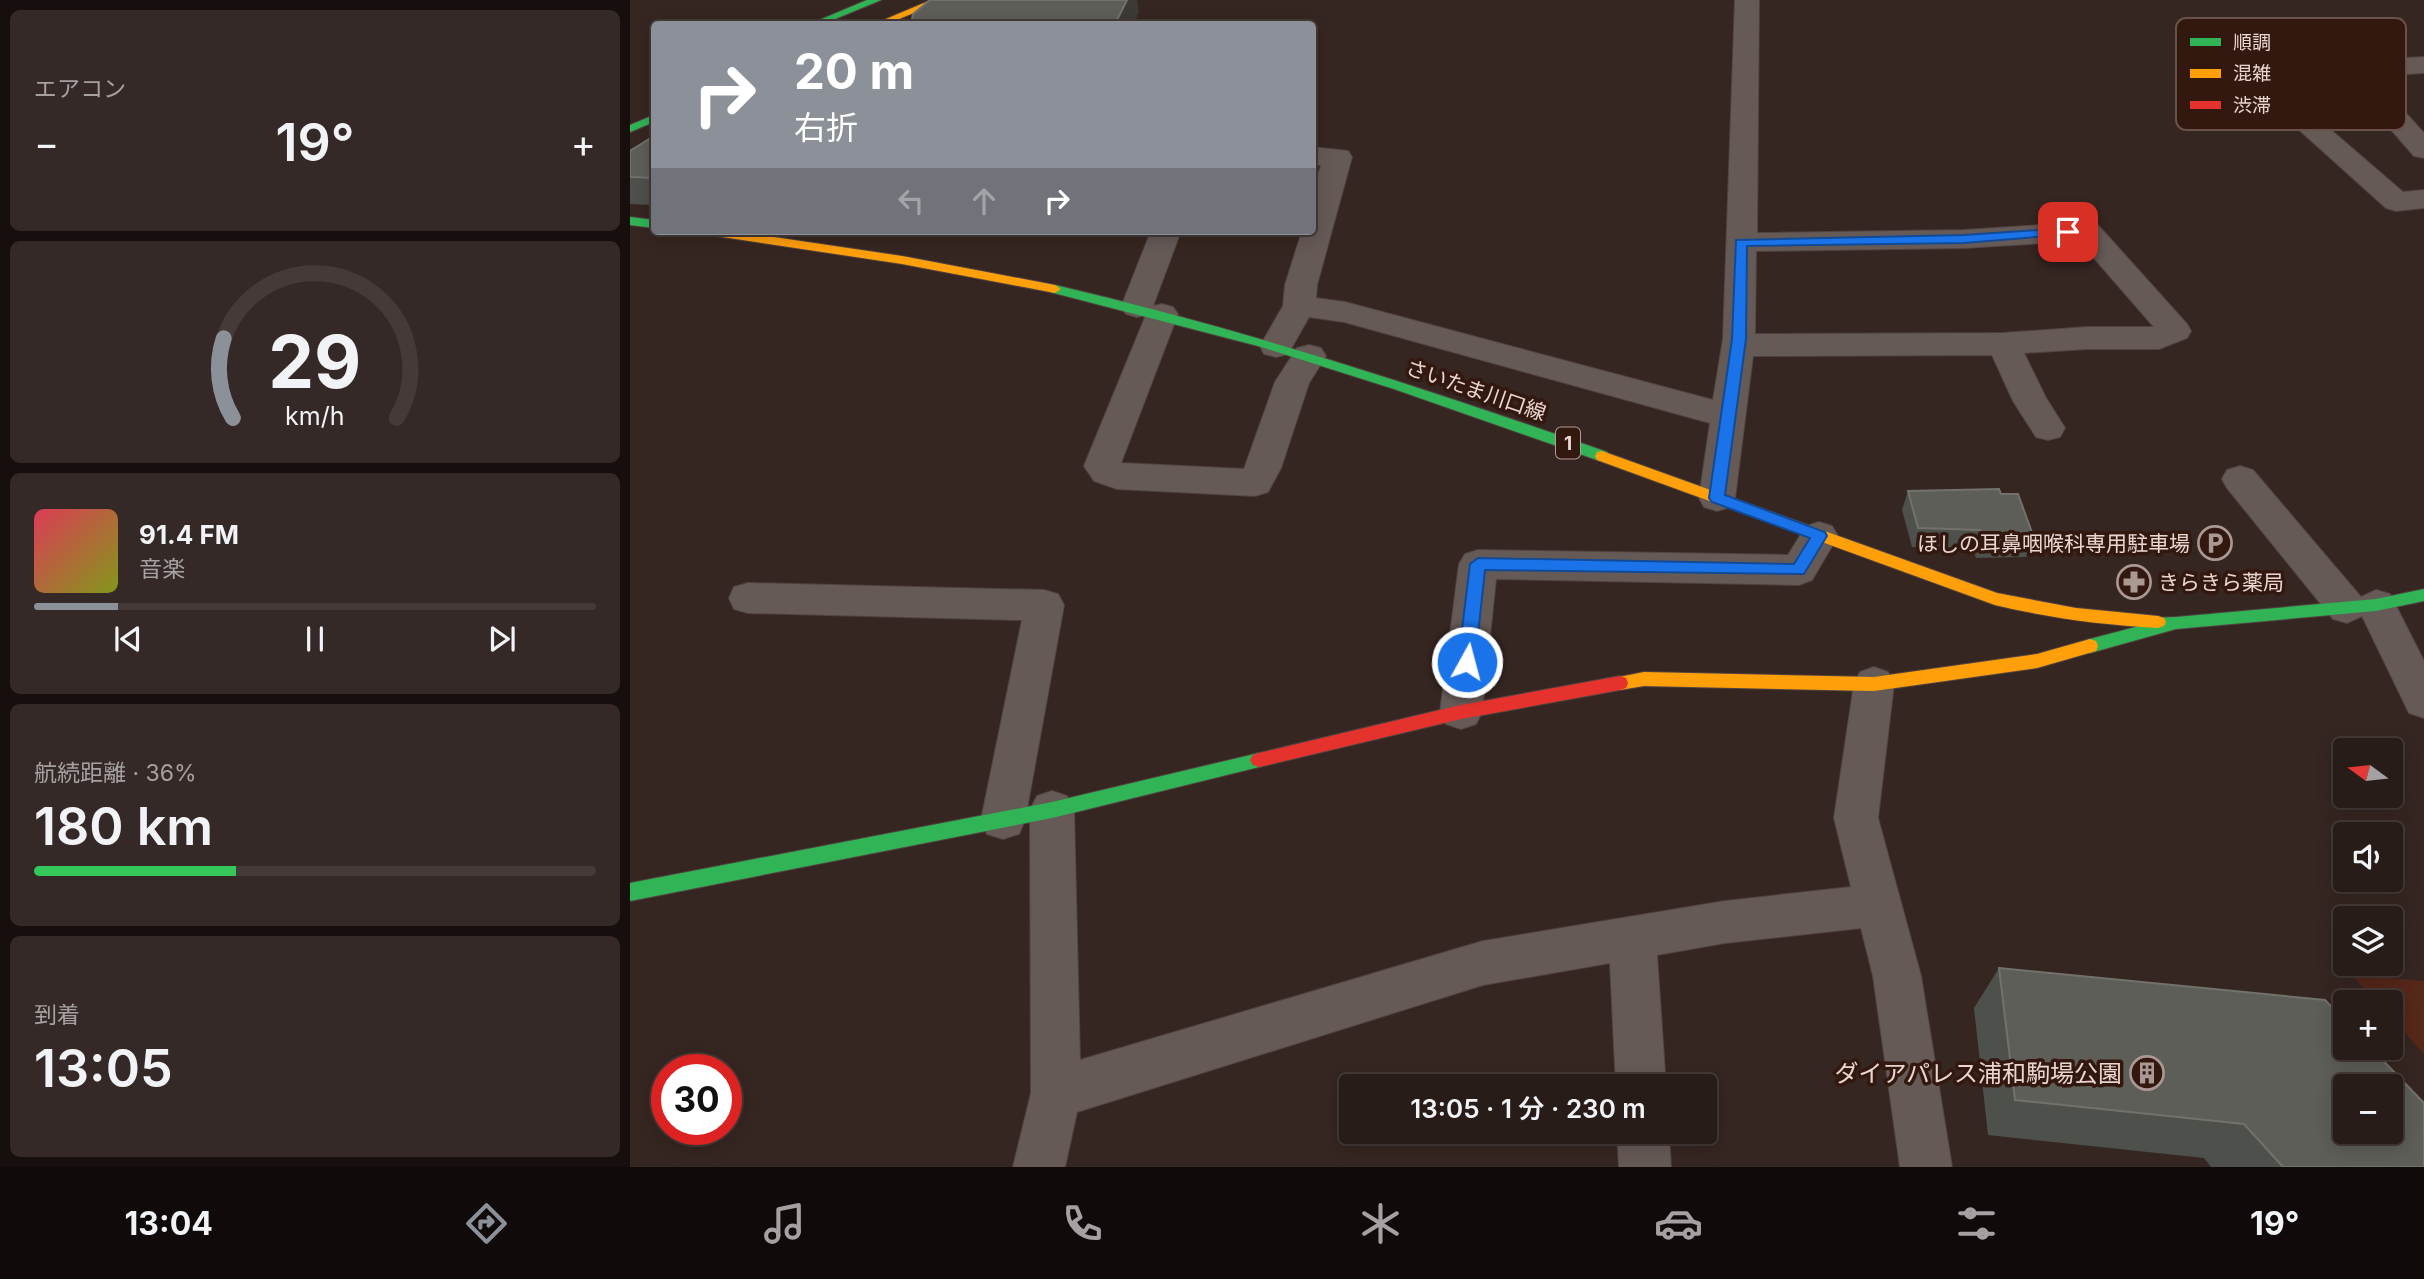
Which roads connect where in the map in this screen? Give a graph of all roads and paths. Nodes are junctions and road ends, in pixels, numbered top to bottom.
1 (876, 0) edge
2 (940, 0) edge
3 (1747, 0) edge
4 (823, 21) edge
5 (887, 21) edge
6 (2424, 65) edge
7 (2406, 66) edge
8 (651, 119) edge
9 (630, 129) edge
10 (2314, 130) edge
11 (2406, 130) edge
12 (2424, 150) edge
13 (1316, 156) edge
14 (2424, 198) edge
15 (630, 221) edge
16 (651, 224) edge
17 (1316, 233) edge
18 (736, 235) edge
19 (1165, 235) edge
20 (1315, 235) edge
21 (1741, 242) junction
22 (1298, 306) junction
23 (1149, 311) junction
24 (2003, 344) junction
25 (1276, 345) junction
26 (1738, 345) junction
27 (1309, 356) junction
28 (1727, 416) junction
29 (2048, 428) dead end
30 (2239, 479) dead end
31 (1717, 498) junction
32 (1819, 536) junction
33 (2424, 595) edge
34 (748, 598) dead end
35 (2362, 606) junction
36 (2176, 623) junction
37 (1874, 684) junction
38 (2424, 701) edge
39 (1461, 712) junction
40 (1052, 810) junction
41 (1003, 820) junction
42 (630, 892) edge
43 (1879, 905) junction
44 (1632, 938) junction
45 (1639, 1074) edge
46 (1056, 1093) junction
47 (1644, 1144) edge
48 (1039, 1167) edge
49 (1645, 1167) edge
50 (1926, 1167) edge

1 - 4 main road
2 - 5 main road
3 - 21 street
6 - 7 street
8 - 9 main road
10 - 14 street
11 - 12 street
13 - 17 street
15 - 16 main road
18 - 23 main road, さいたま川口線 / 1
19 - 23 street
20 - 22 street
21 - 24 street
21 - 26 street
22 - 25 street
22 - 28 street
23 - 25 main road, さいたま川口線 / 1
23 - 27 street
24 - 26 street
24 - 29 street
25 - 27 main road, さいたま川口線 / 1
26 - 28 street
27 - 31 main road, さいたま川口線 / 1
28 - 31 street
30 - 35 street
31 - 32 main road, さいたま川口線 / 1
32 - 36 main road, さいたま川口線 / 1
32 - 39 street
33 - 35 main road, さいたま川口線 / 1
34 - 41 street
35 - 36 main road, さいたま川口線 / 1
35 - 38 street
36 - 37 main road
37 - 39 main road
37 - 43 street
39 - 40 main road
40 - 41 main road
40 - 46 street
41 - 42 main road
43 - 44 street
43 - 50 street
44 - 45 street
44 - 46 street
46 - 48 street
47 - 49 street

